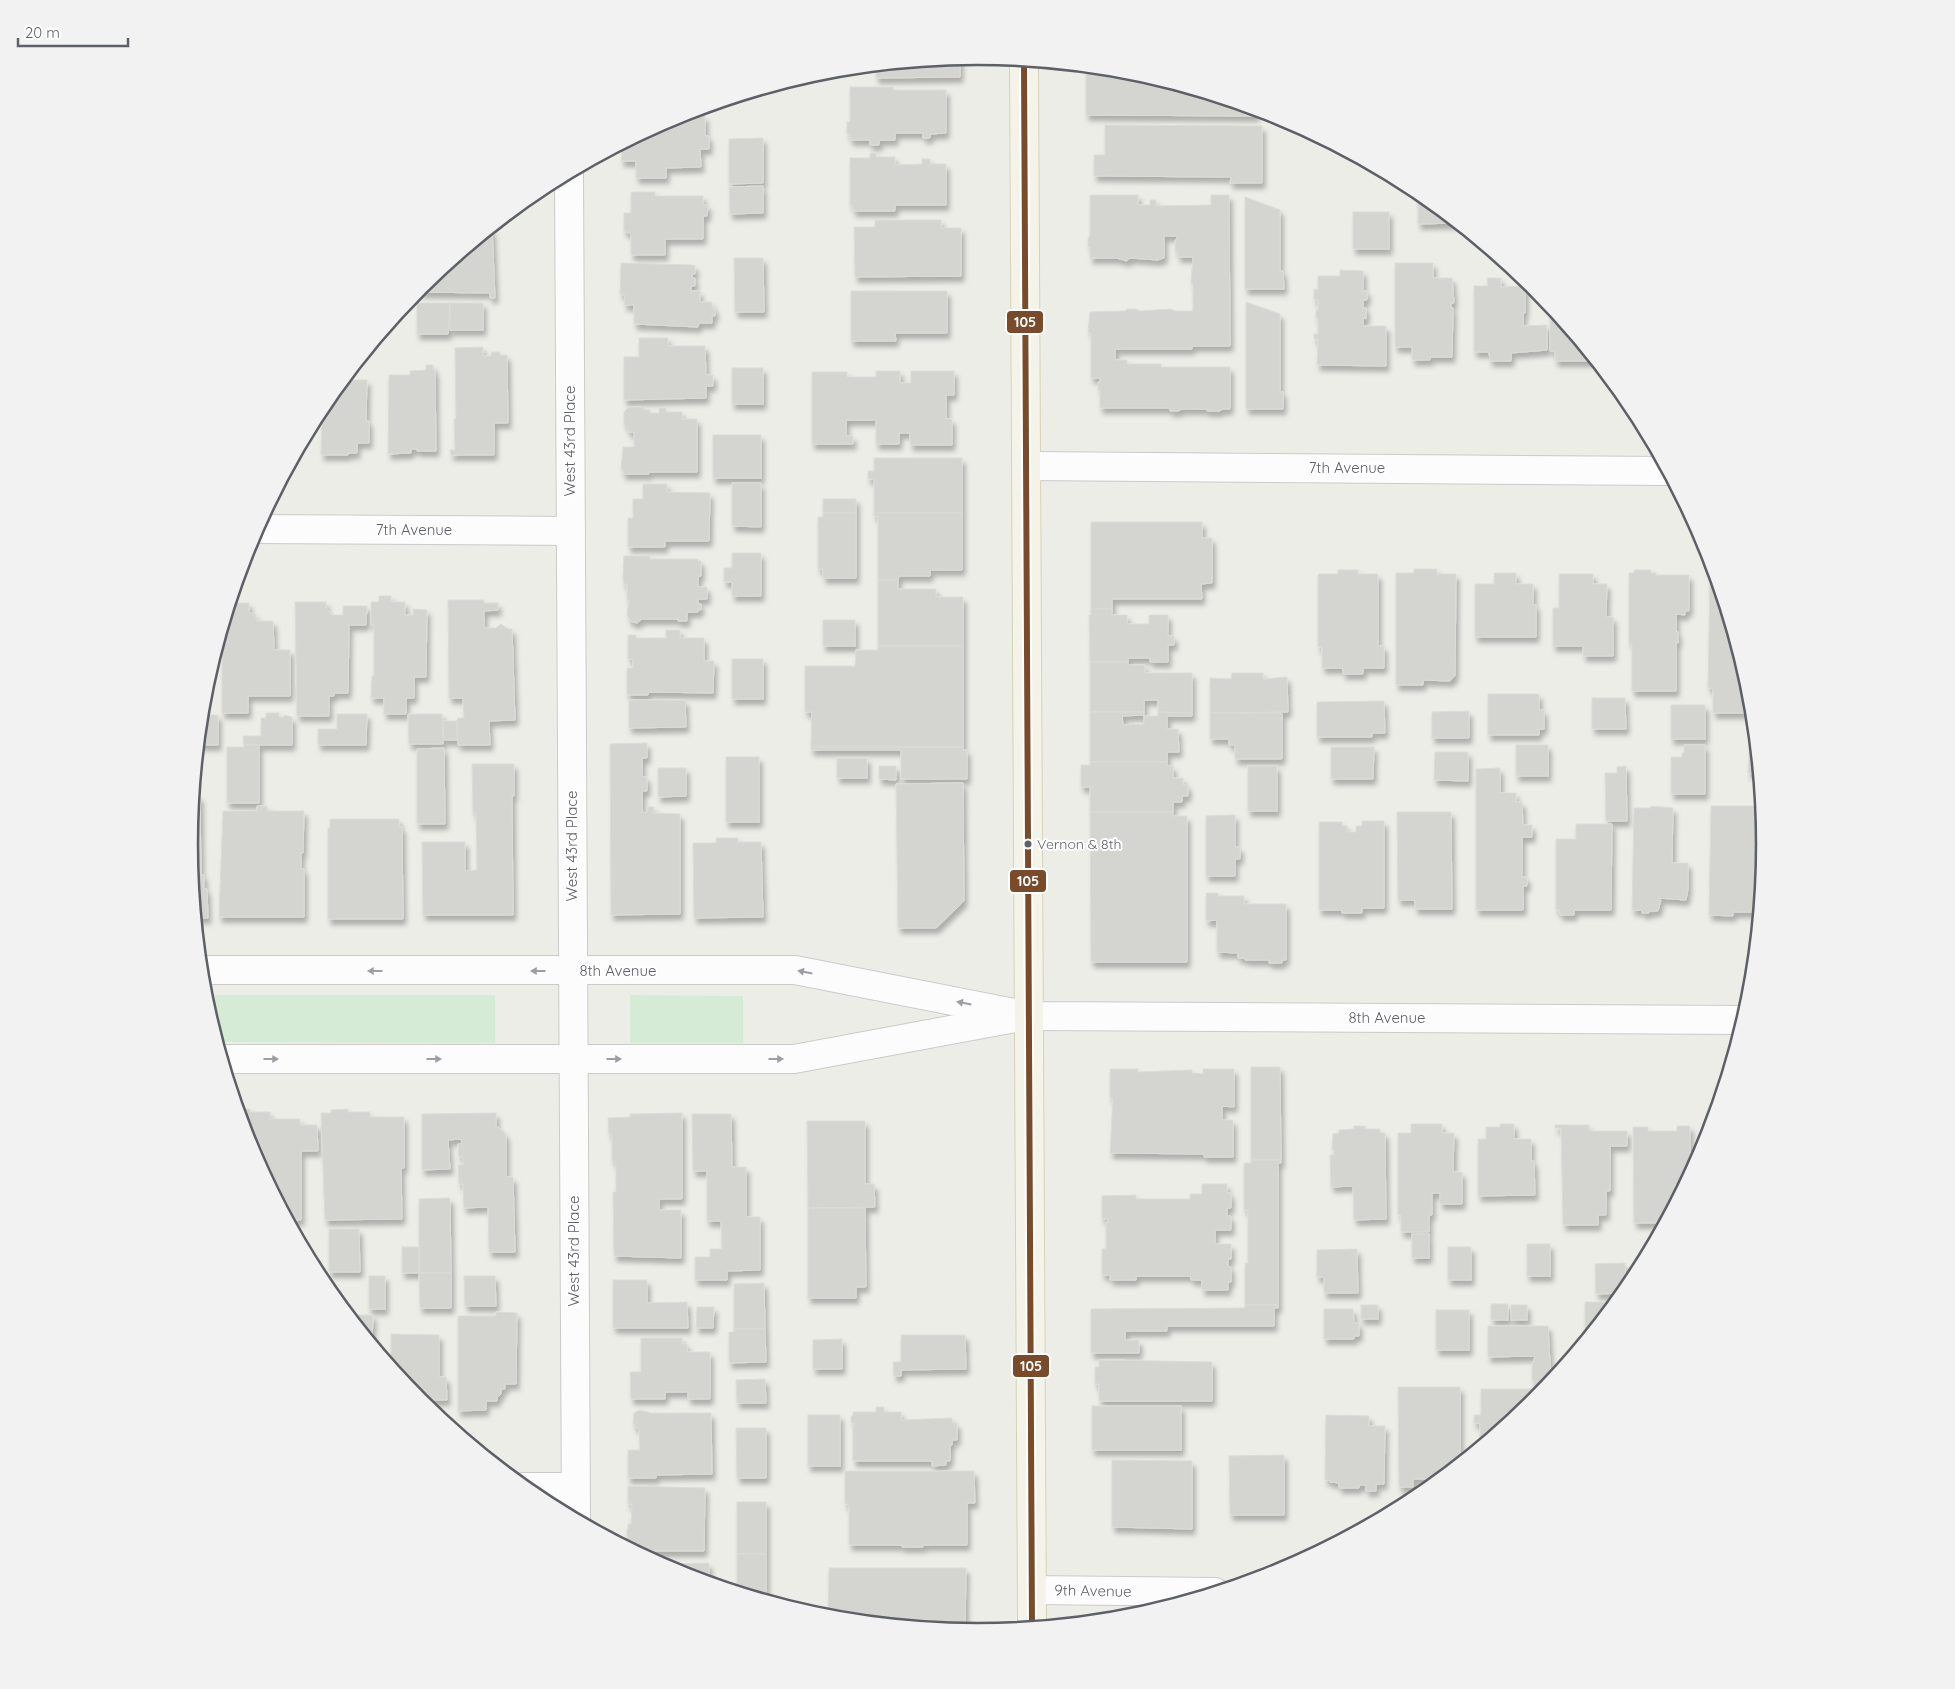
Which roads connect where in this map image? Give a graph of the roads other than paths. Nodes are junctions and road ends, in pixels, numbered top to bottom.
1 (1024, 67) edge
2 (568, 181) edge
3 (1028, 466) junction
4 (1662, 471) edge
5 (265, 529) edge
6 (571, 531) junction
7 (209, 970) edge
8 (572, 971) junction
9 (1030, 1016) junction
10 (1736, 1020) edge
11 (228, 1058) edge
12 (573, 1059) junction
13 (576, 1486) junction
14 (535, 1487) edge
15 (576, 1513) edge
16 (1032, 1590) junction
17 (1197, 1592) edge
18 (1032, 1622) edge

1 - 3 main road
2 - 6 street, West 43rd Place
3 - 4 street, 7th Avenue
3 - 9 main road
5 - 6 street, 7th Avenue
6 - 8 street, West 43rd Place
8 -> 7 street, 8th Avenue
9 -> 8 street, 8th Avenue
8 - 12 street, West 43rd Place
9 - 10 street, 8th Avenue
12 -> 9 street, 8th Avenue
9 - 16 main road
11 -> 12 street, 8th Avenue
12 - 13 street, West 43rd Place
13 - 14 street
13 - 15 street, West 43rd Place
16 - 17 street, 9th Avenue
16 - 18 main road

